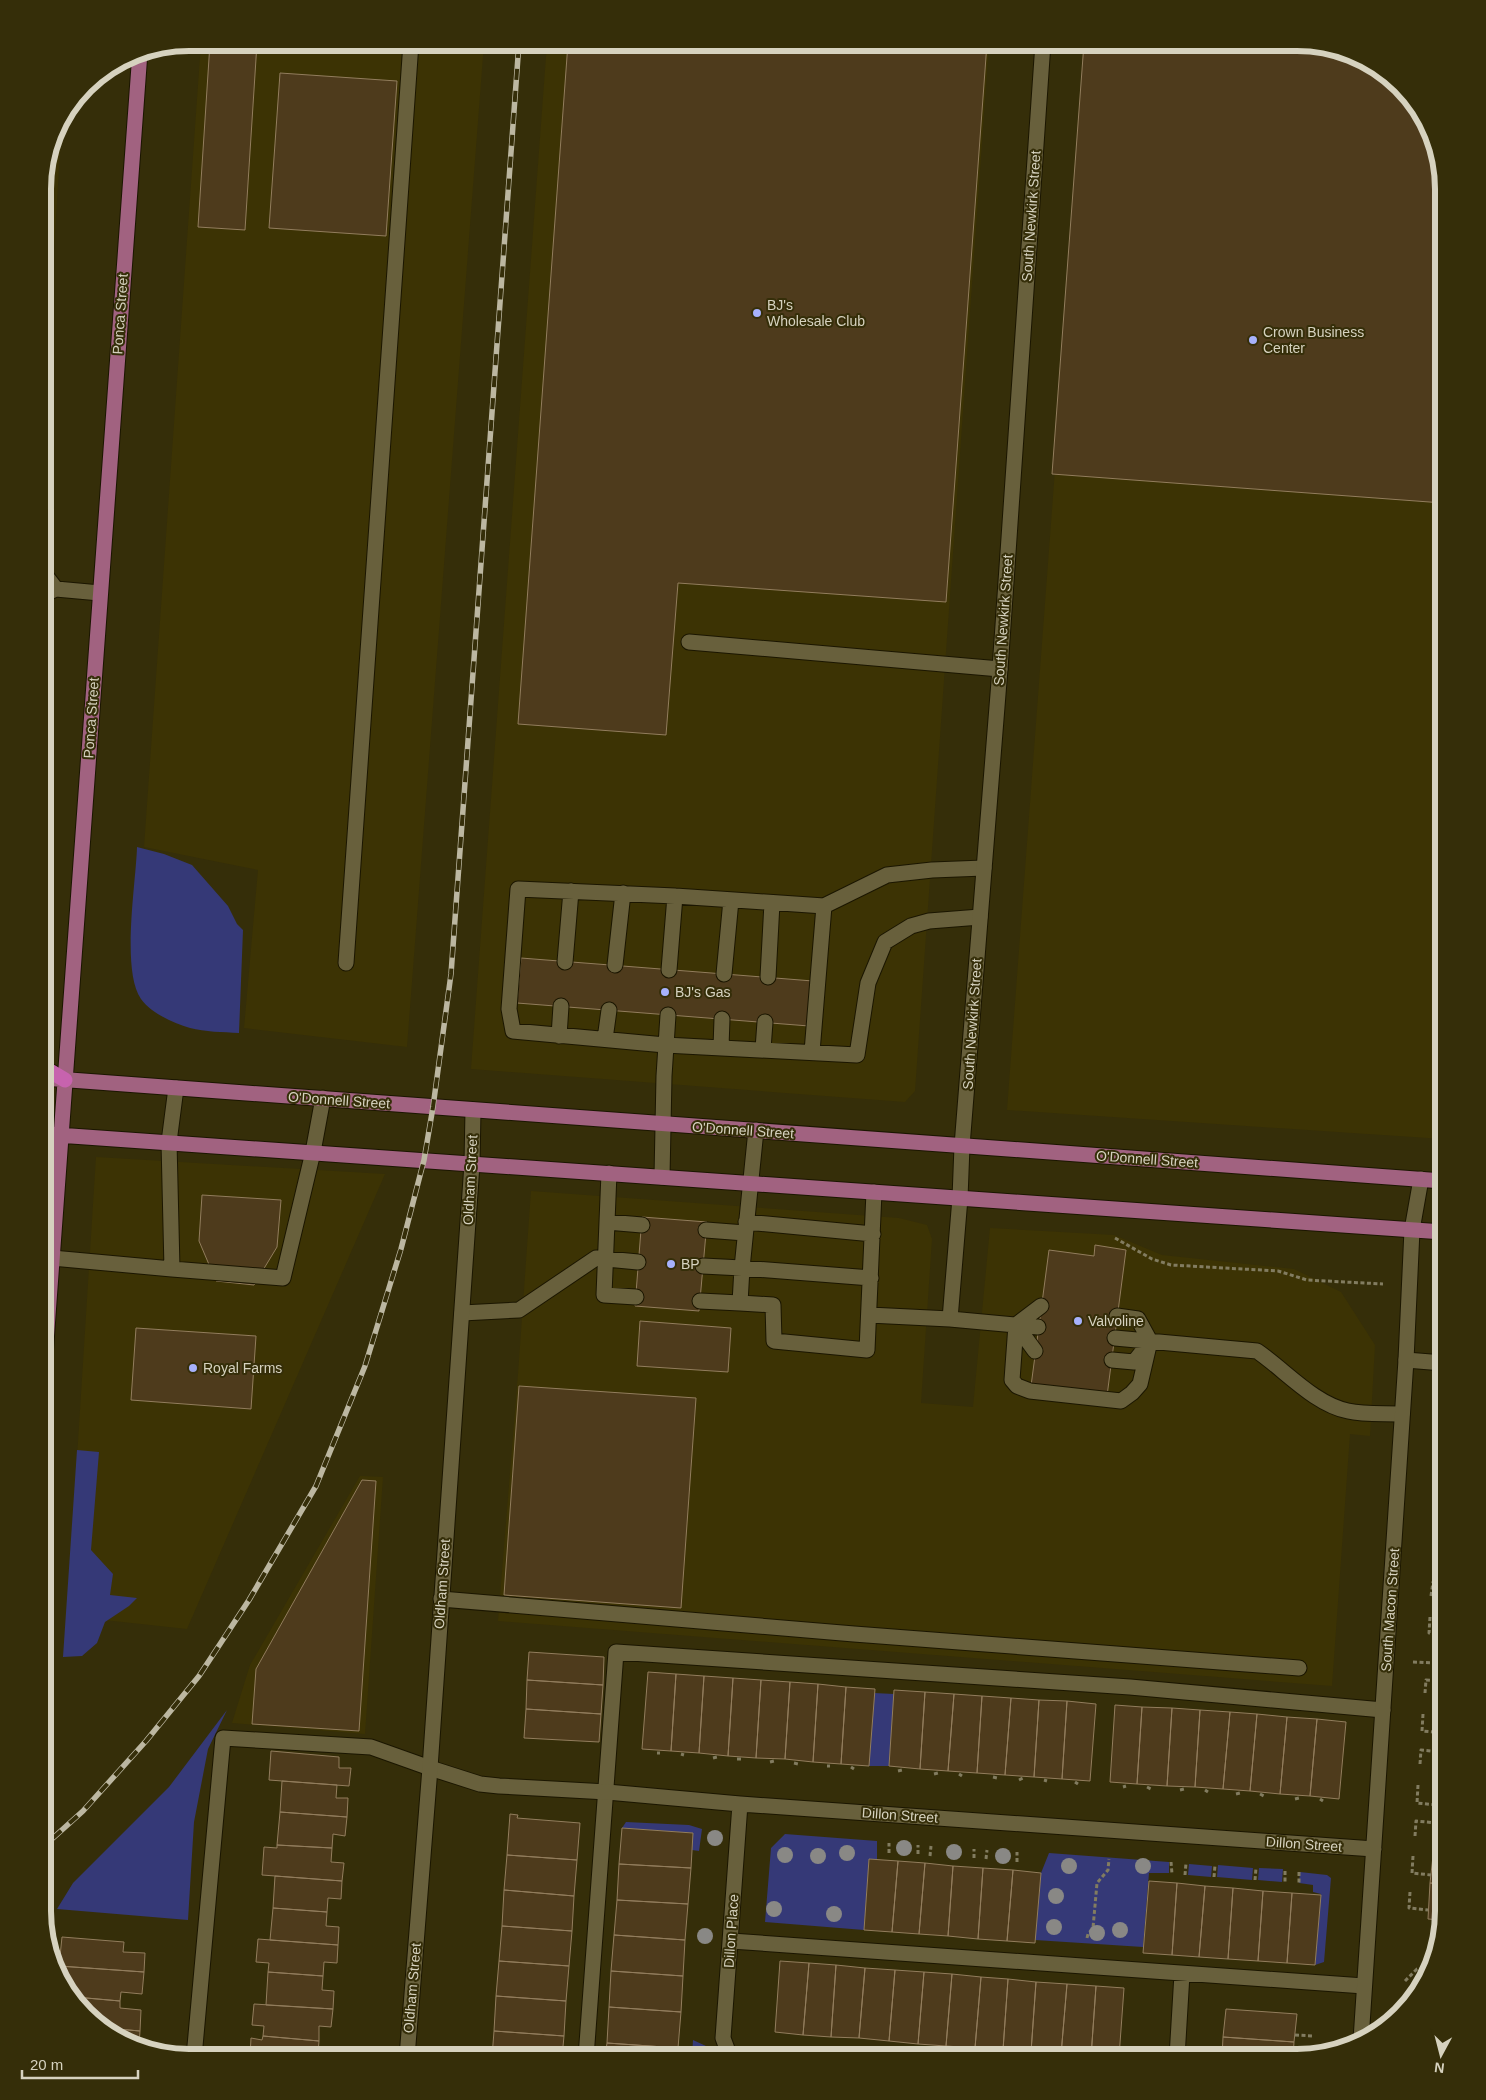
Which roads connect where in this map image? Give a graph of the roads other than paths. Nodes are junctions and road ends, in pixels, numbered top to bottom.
1 (410, 52) edge
2 (1042, 52) edge
3 (139, 61) edge
4 (52, 592) edge
5 (100, 593) junction
6 (689, 642) dead end
7 (1000, 669) junction
8 (984, 868) junction
9 (571, 891) junction
10 (623, 894) junction
11 (675, 896) junction
12 (731, 900) junction
13 (772, 903) junction
14 (824, 906) junction
15 (980, 917) junction
16 (565, 962) dead end
17 (346, 963) dead end
18 (614, 965) dead end
19 (669, 970) dead end
20 (724, 974) dead end
21 (768, 977) dead end
22 (561, 1006) dead end
23 (609, 1010) dead end
24 (668, 1015) dead end
25 (722, 1019) dead end
26 (765, 1022) dead end
27 (560, 1036) junction
28 (605, 1039) junction
29 (665, 1044) junction
30 (721, 1048) junction
31 (763, 1049) junction
32 (812, 1052) junction
33 (51, 1072) edge
34 (51, 1079) edge
35 (65, 1080) junction
36 (176, 1088) junction
37 (323, 1098) junction
38 (473, 1110) junction
39 (662, 1124) junction
40 (756, 1130) junction
41 (51, 1134) edge
42 (62, 1135) junction
43 (169, 1142) junction
44 (962, 1146) junction
45 (313, 1152) junction
46 (472, 1164) junction
47 (609, 1173) junction
48 (662, 1177) junction
49 (1421, 1179) junction
50 (1435, 1180) edge
51 (750, 1183) junction
52 (874, 1192) junction
53 (960, 1198) junction
54 (607, 1222) junction
55 (642, 1225) dead end
56 (746, 1227) junction
57 (706, 1230) dead end
58 (1412, 1230) junction
59 (1435, 1231) edge
60 (873, 1234) junction
61 (52, 1258) junction
62 (606, 1259) junction
63 (638, 1262) dead end
64 (51, 1263) edge
65 (703, 1266) dead end
66 (172, 1268) junction
67 (742, 1268) junction
68 (871, 1278) junction
69 (636, 1297) dead end
70 (700, 1301) dead end
71 (740, 1303) junction
72 (1041, 1306) dead end
73 (462, 1313) junction
74 (869, 1315) junction
75 (1117, 1316) dead end
76 (950, 1319) junction
77 (1016, 1325) junction
78 (1038, 1327) dead end
79 (1115, 1338) dead end
80 (1150, 1341) junction
81 (1035, 1351) dead end
82 (1112, 1360) dead end
83 (1406, 1360) junction
84 (1435, 1362) edge
85 (1402, 1414) junction
86 (441, 1599) junction
87 (1299, 1668) dead end
88 (1383, 1710) junction
89 (430, 1768) junction
90 (607, 1792) junction
91 (740, 1804) junction
92 (1374, 1849) junction
93 (730, 1941) junction
94 (1182, 1974) junction
95 (1364, 1986) junction
96 (1361, 2032) edge
97 (195, 2048) edge
98 (408, 2048) edge
99 (587, 2048) edge
100 (727, 2048) edge
101 (1178, 2049) edge

1 - 17 street
2 - 7 street, South Newkirk Street
3 - 5 main road, Ponca Street
4 - 5 street
5 - 35 main road, Ponca Street
6 - 7 street
7 - 8 street, South Newkirk Street
8 - 14 street
8 - 15 street, South Newkirk Street
9 - 10 street
9 - 16 street
9 - 27 street
10 - 11 street
10 - 18 street
11 - 12 street
11 - 19 street
12 - 13 street
12 - 20 street
13 - 14 street
13 - 21 street
14 - 32 street
15 - 32 street
15 - 44 street, South Newkirk Street
22 - 27 street
23 - 28 street
24 - 29 street
25 - 30 street
26 - 31 street
27 - 28 street
28 - 29 street
29 - 30 street
29 - 39 street
30 - 31 street
31 - 32 street
33 - 35 highway
34 - 35 main road, O'Donnell Street
35 - 36 main road, O'Donnell Street
35 - 42 main road, Ponca Street
36 - 37 main road, O'Donnell Street
36 - 43 street
37 - 38 main road, O'Donnell Street
37 - 45 street
38 - 39 main road, O'Donnell Street
38 - 46 street, Oldham Street
39 - 40 main road, O'Donnell Street
39 - 48 street
40 - 44 main road, O'Donnell Street
40 - 51 street
41 - 42 main road
42 - 43 main road
42 - 61 main road, Ponca Street
43 - 45 main road
43 - 66 street
44 - 49 main road, O'Donnell Street
44 - 53 street, South Newkirk Street
45 - 46 main road
45 - 66 street
46 - 47 main road
46 - 73 street, Oldham Street
47 - 48 main road
47 - 54 street
48 - 51 main road
49 - 50 main road, O'Donnell Street
49 - 58 street, South Macon Street
51 - 52 main road
51 - 56 street
52 - 53 main road
52 - 60 street
53 - 58 main road
53 - 76 street, South Newkirk Street
54 - 55 street
54 - 62 street
56 - 57 street
56 - 60 street
56 - 67 street
58 - 59 main road
58 - 83 street, South Macon Street
60 - 68 street
61 - 64 main road, Ponca Street
61 - 66 street
62 - 63 street
62 - 69 street
62 - 73 street
65 - 67 street
67 - 68 street
67 - 71 street
68 - 74 street
70 - 71 street
71 - 74 street
72 - 77 street
73 - 86 street, Oldham Street
74 - 76 street
75 - 80 street
76 - 77 street
77 - 78 street
77 - 80 street
77 - 81 street
79 - 80 street
80 - 82 street
80 - 85 street
83 - 84 street
83 - 85 street, South Macon Street
85 - 88 street, South Macon Street
86 - 87 street
86 - 89 street, Oldham Street
88 - 90 street
88 - 92 street, South Macon Street
89 - 90 street, Dillon Street
89 - 97 street, Dillon Street
89 - 98 street, Oldham Street
90 - 91 street, Dillon Street
90 - 99 street
91 - 92 street, Dillon Street
91 - 93 street, Dillon Place
92 - 95 street, South Macon Street
93 - 94 street
93 - 100 street, Dillon Place
94 - 95 street
94 - 101 street
95 - 96 street, South Macon Street

